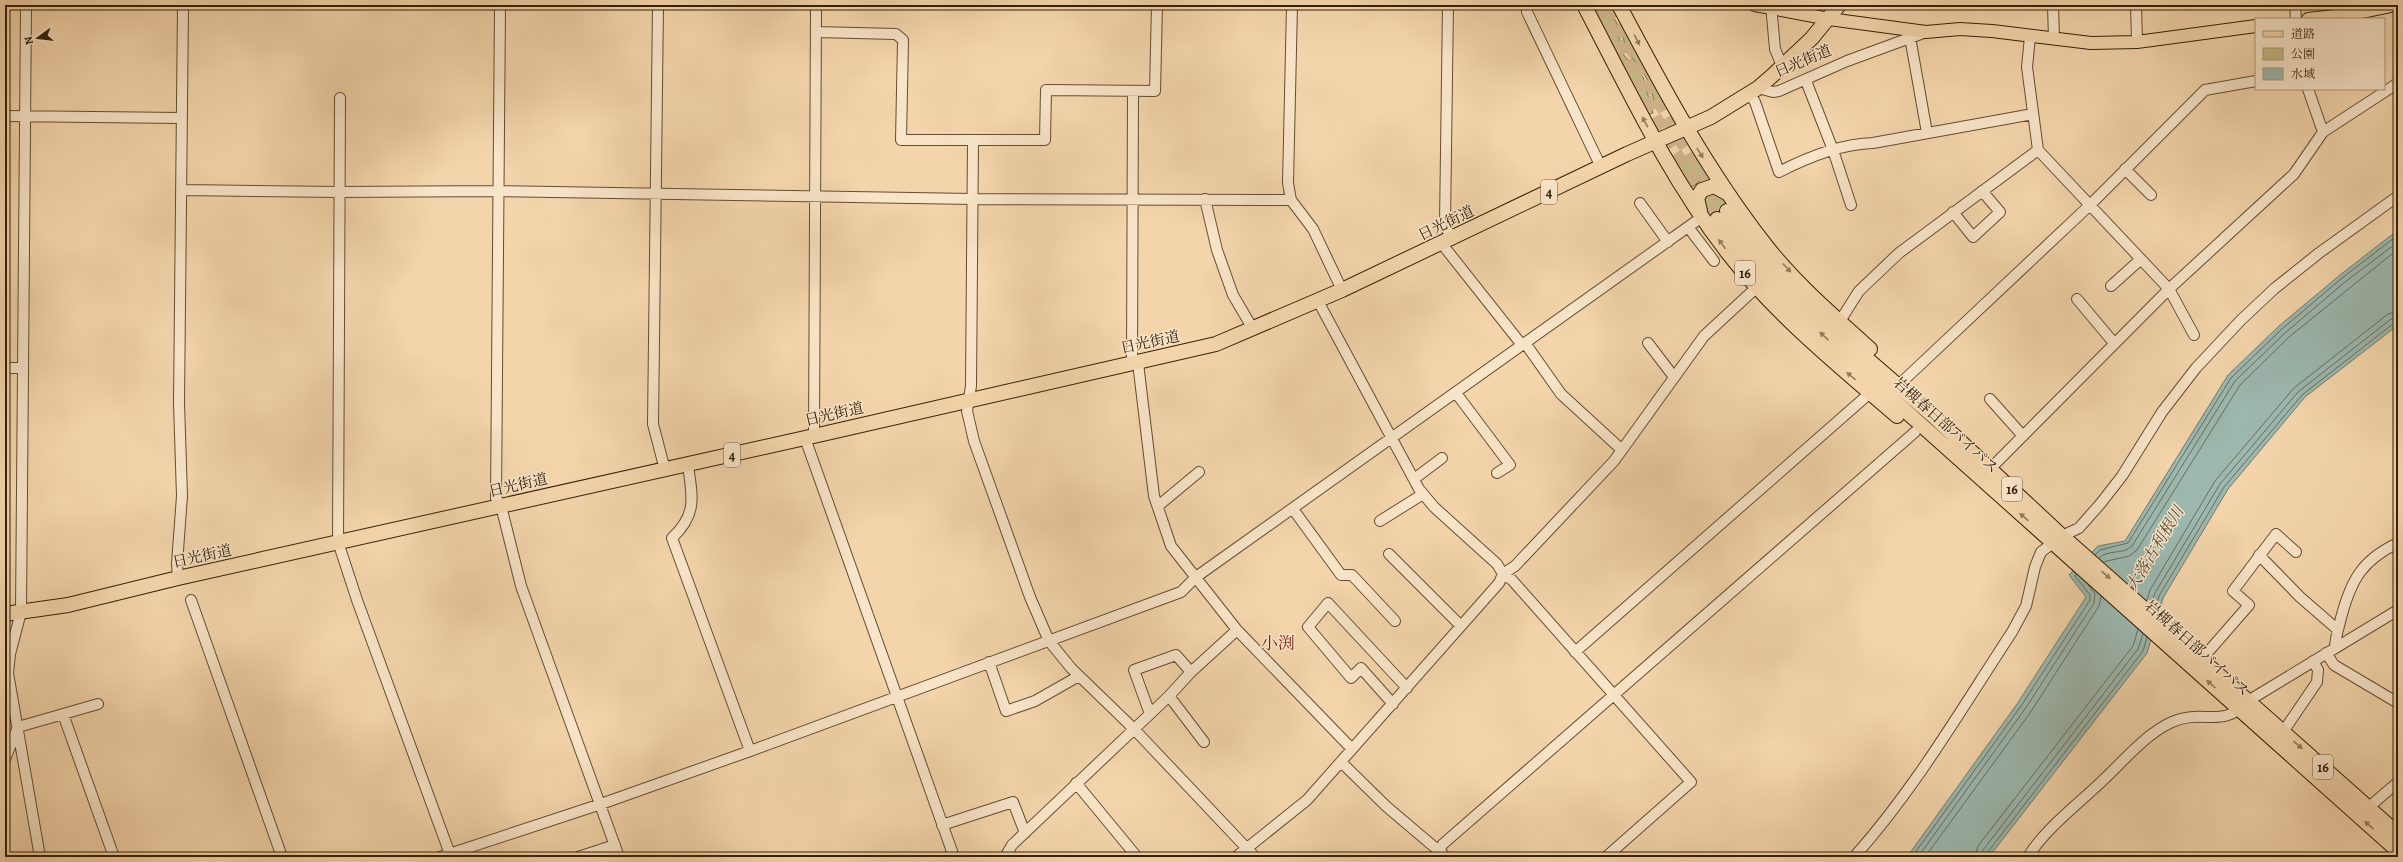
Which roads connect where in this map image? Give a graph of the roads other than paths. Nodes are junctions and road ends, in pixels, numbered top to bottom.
1 (26, 5) edge
2 (183, 5) edge
3 (500, 5) edge
4 (658, 5) edge
5 (816, 5) edge
6 (1157, 5) edge
7 (1292, 5) edge
8 (1448, 5) edge
9 (1527, 5) edge
10 (1584, 5) edge
11 (1619, 5) edge
12 (1755, 5) edge
13 (1839, 5) edge
14 (2053, 5) edge
15 (2136, 5) edge
16 (2295, 5) edge
17 (2396, 5) edge
18 (1771, 6) edge
19 (2296, 18) edge
20 (2317, 18) edge
21 (1829, 19) junction
22 (2255, 26) edge
23 (816, 32) junction
24 (1926, 32) junction
25 (2030, 37) junction
26 (1910, 38) junction
27 (2054, 39) junction
28 (2137, 42) junction
29 (1782, 66) junction
30 (1806, 81) junction
31 (2255, 81) edge
32 (2398, 83) edge
33 (2308, 90) edge
34 (1133, 91) junction
35 (1754, 91) junction
36 (340, 98) dead end
37 (2033, 114) junction
38 (5, 116) edge
39 (25, 116) junction
40 (181, 118) junction
41 (1685, 128) junction
42 (2323, 132) junction
43 (1926, 133) junction
44 (973, 141) junction
45 (1656, 141) junction
46 (1833, 150) junction
47 (2038, 150) junction
48 (1601, 167) junction
49 (2125, 169) junction
50 (181, 190) junction
51 (499, 191) junction
52 (1982, 191) junction
53 (340, 192) junction
54 (655, 194) junction
55 (1728, 195) junction
56 (2151, 195) dead end
57 (815, 196) junction
58 (2398, 196) edge
59 (972, 199) junction
60 (1131, 199) junction
61 (1205, 199) junction
62 (1290, 200) junction
63 (1640, 202) dead end
64 (2091, 204) junction
65 (1851, 205) dead end
66 (1953, 212) junction
67 (1702, 217) junction
68 (1688, 227) junction
69 (1447, 242) junction
70 (1668, 242) junction
71 (2141, 259) junction
72 (1714, 261) dead end
73 (2111, 286) dead end
74 (1757, 287) junction
75 (2169, 289) junction
76 (1342, 290) junction
77 (2077, 299) dead end
78 (1318, 301) junction
79 (1840, 321) junction
80 (1253, 329) junction
81 (2194, 335) dead end
82 (1648, 343) dead end
83 (2114, 343) junction
84 (1524, 344) junction
85 (1135, 363) junction
86 (5, 368) edge
87 (22, 368) junction
88 (1674, 377) junction
89 (1904, 380) junction
90 (1456, 392) junction
91 (1870, 393) junction
92 (1990, 399) dead end
93 (968, 400) junction
94 (1932, 415) junction
95 (1915, 432) junction
96 (2023, 436) junction
97 (810, 437) junction
98 (1391, 438) junction
99 (1622, 450) junction
100 (1442, 458) dead end
101 (688, 464) junction
102 (665, 470) junction
103 (1199, 472) dead end
104 (1497, 473) dead end
105 (1986, 474) junction
106 (1414, 479) junction
107 (1423, 494) junction
108 (501, 506) junction
109 (1158, 506) junction
110 (1292, 509) junction
111 (1380, 521) dead end
112 (2057, 539) junction
113 (338, 542) junction
114 (2398, 543) edge
115 (2296, 552) dead end
116 (1390, 554) dead end
117 (2259, 556) junction
118 (1504, 574) junction
119 (1196, 577) junction
120 (178, 578) junction
121 (191, 600) dead end
122 (2398, 610) edge
123 (21, 612) junction
124 (5, 614) edge
125 (1395, 621) dead end
126 (1461, 626) junction
127 (1237, 630) junction
128 (2338, 630) junction
129 (2163, 633) junction
130 (1049, 641) junction
131 (2335, 648) junction
132 (1575, 652) junction
133 (2326, 653) junction
134 (2201, 660) junction
135 (2313, 661) junction
136 (989, 662) junction
137 (1191, 672) junction
138 (1079, 676) junction
139 (1407, 688) junction
140 (1614, 693) junction
141 (896, 695) junction
142 (1169, 696) junction
143 (2398, 703) edge
144 (98, 704) dead end
145 (1393, 704) junction
146 (2244, 705) junction
147 (63, 714) junction
148 (1150, 714) junction
149 (18, 727) junction
150 (1134, 728) junction
151 (2283, 732) junction
152 (1204, 742) dead end
153 (1352, 749) junction
154 (750, 751) junction
155 (5, 759) edge
156 (1341, 762) junction
157 (2398, 782) edge
158 (1076, 783) junction
159 (601, 804) junction
160 (2369, 808) junction
161 (942, 825) junction
162 (1025, 833) junction
163 (2398, 834) edge
164 (615, 845) junction
165 (1247, 848) junction
166 (2398, 851) edge
167 (1436, 853) edge
168 (446, 856) edge
169 (40, 857) edge
170 (114, 857) edge
171 (282, 857) edge
172 (578, 857) edge
173 (619, 857) edge
174 (954, 857) edge
175 (1005, 857) edge
176 (1137, 857) edge
177 (1236, 857) edge
178 (1255, 857) edge
179 (1446, 857) edge
180 (1606, 857) edge
181 (1854, 857) edge
182 (2028, 857) edge

1 - 39 street
2 - 40 street
3 - 51 street
4 - 54 street
5 - 23 street
6 - 34 street
7 - 62 street
8 - 69 street
9 - 48 street
45 -> 10 highway, 16
11 -> 41 highway, 16
12 - 18 main road
13 - 21 highway, 4
14 - 27 street
15 - 28 street
16 - 19 street
17 - 20 main road
18 - 21 main road
18 - 29 street
21 - 24 main road
21 - 29 highway, 4
22 - 28 main road, 日光街道
23 - 44 street
23 - 57 street
24 - 25 main road, 日光街道
24 - 26 street, 日光街道
25 - 27 main road, 日光街道
25 - 37 street
26 - 30 street, 日光街道
26 - 43 street
27 - 28 main road, 日光街道
29 - 35 highway, 4
30 - 35 street, 日光街道
30 - 46 street
31 - 49 street
32 - 42 street
33 - 42 street
34 - 44 street
34 - 60 street
35 - 41 highway, 日光街道 / 4
35 - 46 street
36 - 53 street
37 - 43 street
37 - 47 street
38 - 39 street
39 - 40 street
39 - 87 street
40 - 50 street
41 - 45 highway, 日光街道 / 4
41 -> 55 highway, 16
42 - 75 street
43 - 46 street
44 - 59 street
45 - 48 highway, 日光街道 / 4
45 - 67 highway, 16
46 - 65 street
47 - 52 street
47 - 64 street
48 - 69 highway, 日光街道 / 4
49 - 56 street
49 - 64 street
50 - 53 street
50 - 120 street
51 - 53 street
51 - 54 street
51 - 108 street
52 - 66 street
52 - 66 street
53 - 113 street
54 - 57 street
54 - 102 street
55 - 67 highway, 16
55 -> 79 highway, 16
57 - 59 street
57 - 97 street
58 - 112 street
59 - 60 street
59 - 93 street
60 - 61 street
60 - 85 street
61 - 62 street
61 - 80 street
62 - 76 street
63 - 70 street
64 - 71 street
64 - 89 street
66 - 79 street
67 - 68 street
74 -> 67 highway, 16
68 - 70 street
68 - 72 street
69 - 76 highway, 日光街道 / 4
69 - 84 street
70 - 84 street
71 - 73 street
71 - 75 street
74 - 88 street
91 -> 74 highway, 16
75 - 81 street
75 - 83 street
76 - 78 highway, 日光街道 / 4
77 - 83 street
78 - 80 highway, 日光街道 / 4
78 - 98 street
79 - 89 highway, 16
80 - 85 highway, 日光街道 / 4
82 - 88 street
83 - 96 street
84 - 90 street
84 - 99 street
85 - 93 highway, 日光街道 / 4
85 - 109 street
86 - 87 street
87 - 123 street
88 - 99 street
89 - 94 highway, 16
90 - 98 street
90 - 104 street
91 - 95 highway, 16
91 - 132 street
92 - 96 street
93 - 97 highway, 日光街道 / 4
93 - 130 street
94 - 105 highway, 岩槻春日部バイパス / 16
105 -> 94 highway, 岩槻春日部バイパス / 16
95 - 105 highway, 16
95 - 140 street
96 - 105 street
97 - 101 highway, 日光街道 / 4
97 - 141 street
98 - 106 street
98 - 110 street
99 - 118 street
100 - 106 street
101 - 102 highway, 日光街道 / 4
101 - 154 street
102 - 108 highway, 日光街道 / 4
103 - 109 street
105 - 112 highway, 岩槻春日部バイパス / 16
106 - 107 street
107 - 111 street
107 - 118 street
108 - 113 highway, 日光街道 / 4
108 - 159 street
109 - 119 street
110 - 119 street
110 - 125 street
112 - 129 highway, 岩槻春日部バイパス / 16
112 - 181 street
113 - 120 highway, 日光街道 / 4
113 - 168 street
114 - 128 street
115 - 117 street
116 - 126 street
117 - 128 street
117 - 134 street
118 - 126 street
118 - 132 street
119 - 127 street
119 - 130 street
120 - 123 highway, 日光街道 / 4
121 - 171 street
122 - 131 street
123 - 124 highway, 日光街道 / 4
123 - 149 street
126 - 139 street
127 - 137 street
127 - 153 street
128 - 131 street
129 - 134 highway, 岩槻春日部バイパス / 16
146 -> 129 highway, 岩槻春日部バイパス / 16
130 - 136 street
130 - 138 street
131 - 133 street
132 - 140 street
133 - 135 street
133 - 143 street
134 - 146 highway, 岩槻春日部バイパス / 16
135 - 146 street
135 - 151 street
136 - 138 street
136 - 141 street
137 - 142 street
137 - 148 street
138 - 150 street
139 - 145 street
139 - 145 street
140 - 167 street
140 - 180 street
141 - 154 street
141 - 161 street
142 - 148 street
142 - 152 street
144 - 147 street
145 - 153 street
146 - 151 highway, 岩槻春日部バイパス / 16
166 -> 146 highway, 岩槻春日部バイパス / 16
146 - 182 street
147 - 149 street
147 - 170 street
148 - 150 street
149 - 155 street
149 - 169 street
150 - 158 street
150 - 165 street
151 -> 160 highway, 岩槻春日部バイパス / 16
153 - 156 street
154 - 159 street
156 - 165 street
156 - 167 street
157 - 160 street
158 - 162 street
158 - 176 street
159 - 164 street
159 - 168 street
160 - 163 highway, 岩槻春日部バイパス / 16
161 - 162 street
161 - 174 street
162 - 175 street
164 - 172 street
164 - 173 street
165 - 177 street
165 - 178 street
167 - 179 street

